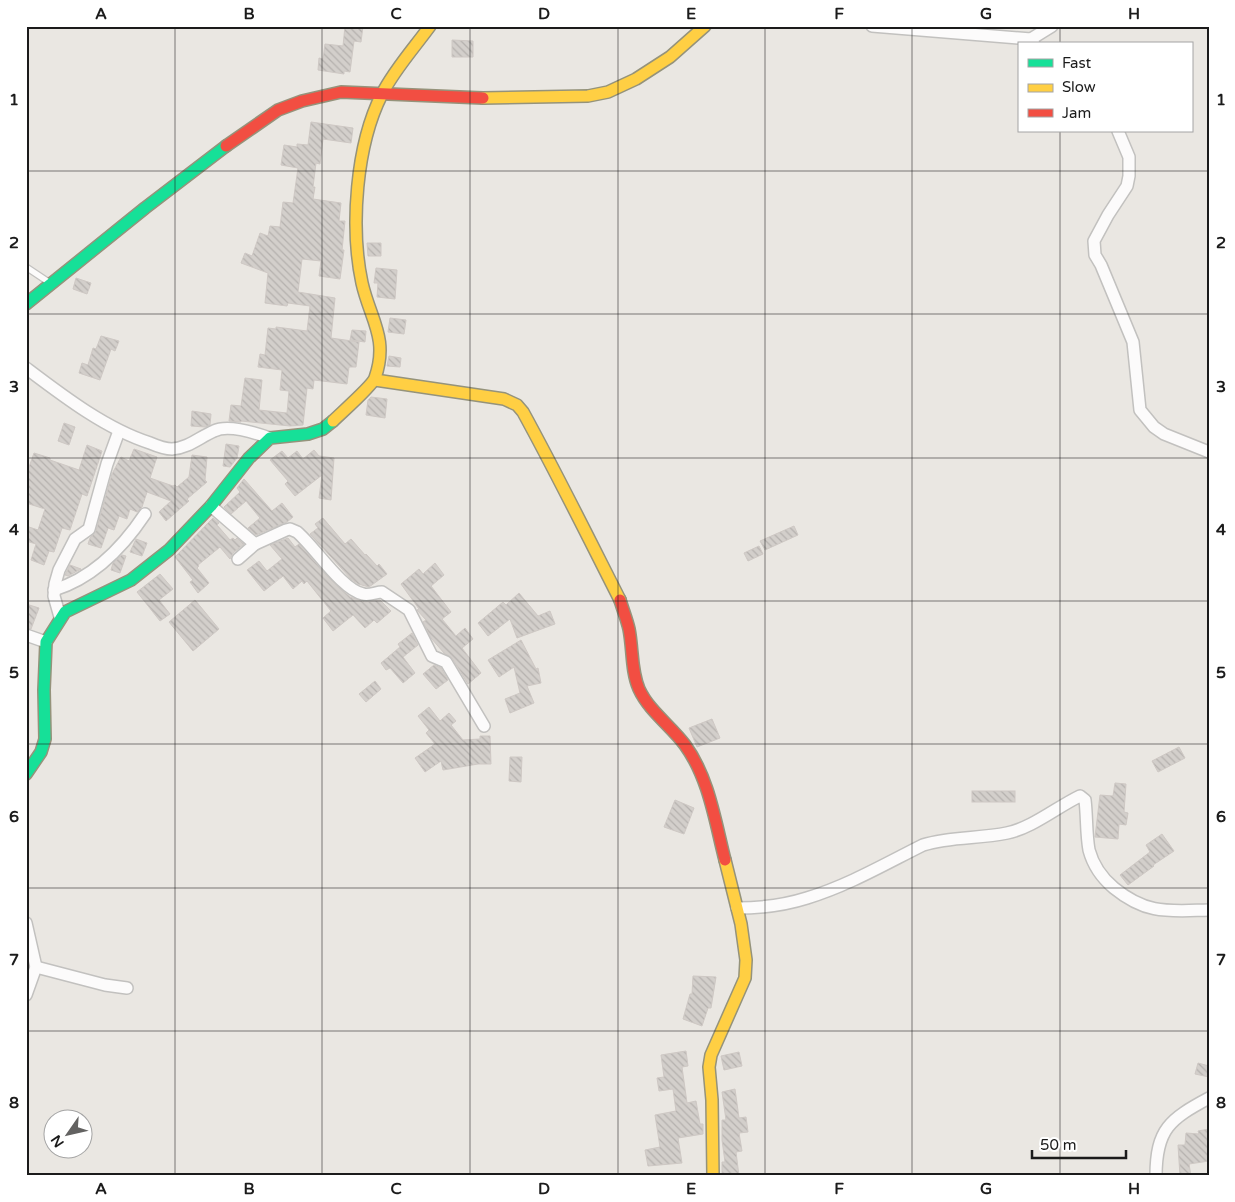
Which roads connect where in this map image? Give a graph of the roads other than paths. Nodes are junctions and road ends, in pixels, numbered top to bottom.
1 (430, 26) edge
2 (705, 26) edge
3 (872, 26) edge
4 (1052, 26) edge
5 (1033, 42) edge
6 (382, 94) junction
7 (1118, 132) edge
8 (26, 267) edge
9 (52, 285) junction
10 (26, 304) edge
11 (26, 368) edge
12 (375, 380) junction
13 (119, 431) junction
14 (270, 438) junction
15 (1209, 452) edge
16 (211, 506) junction
17 (145, 514) dead end
18 (255, 544) junction
19 (238, 559) dead end
20 (54, 590) junction
21 (60, 617) junction
22 (26, 634) edge
23 (46, 642) junction
24 (484, 726) dead end
25 (26, 774) edge
26 (737, 908) junction
27 (1209, 910) edge
28 (26, 923) edge
29 (36, 967) junction
30 (127, 988) dead end
31 (26, 994) edge
32 (1209, 1098) edge
33 (714, 1176) edge
34 (1156, 1176) edge

1 - 6 street
2 - 6 street
3 - 5 street
4 - 5 street
6 - 9 street
6 - 12 street
7 - 15 street
8 - 9 lane
9 - 10 street
11 - 13 street
12 - 14 street
12 - 26 street
13 - 14 street
13 - 20 street
14 - 16 street
16 - 18 street
16 - 21 street
17 - 20 street
18 - 19 street
18 - 24 street
20 - 21 street
21 - 23 street
22 - 23 street
23 - 25 street
26 - 27 street
26 - 33 street
28 - 29 street
29 - 30 street
29 - 31 street
32 - 34 street

